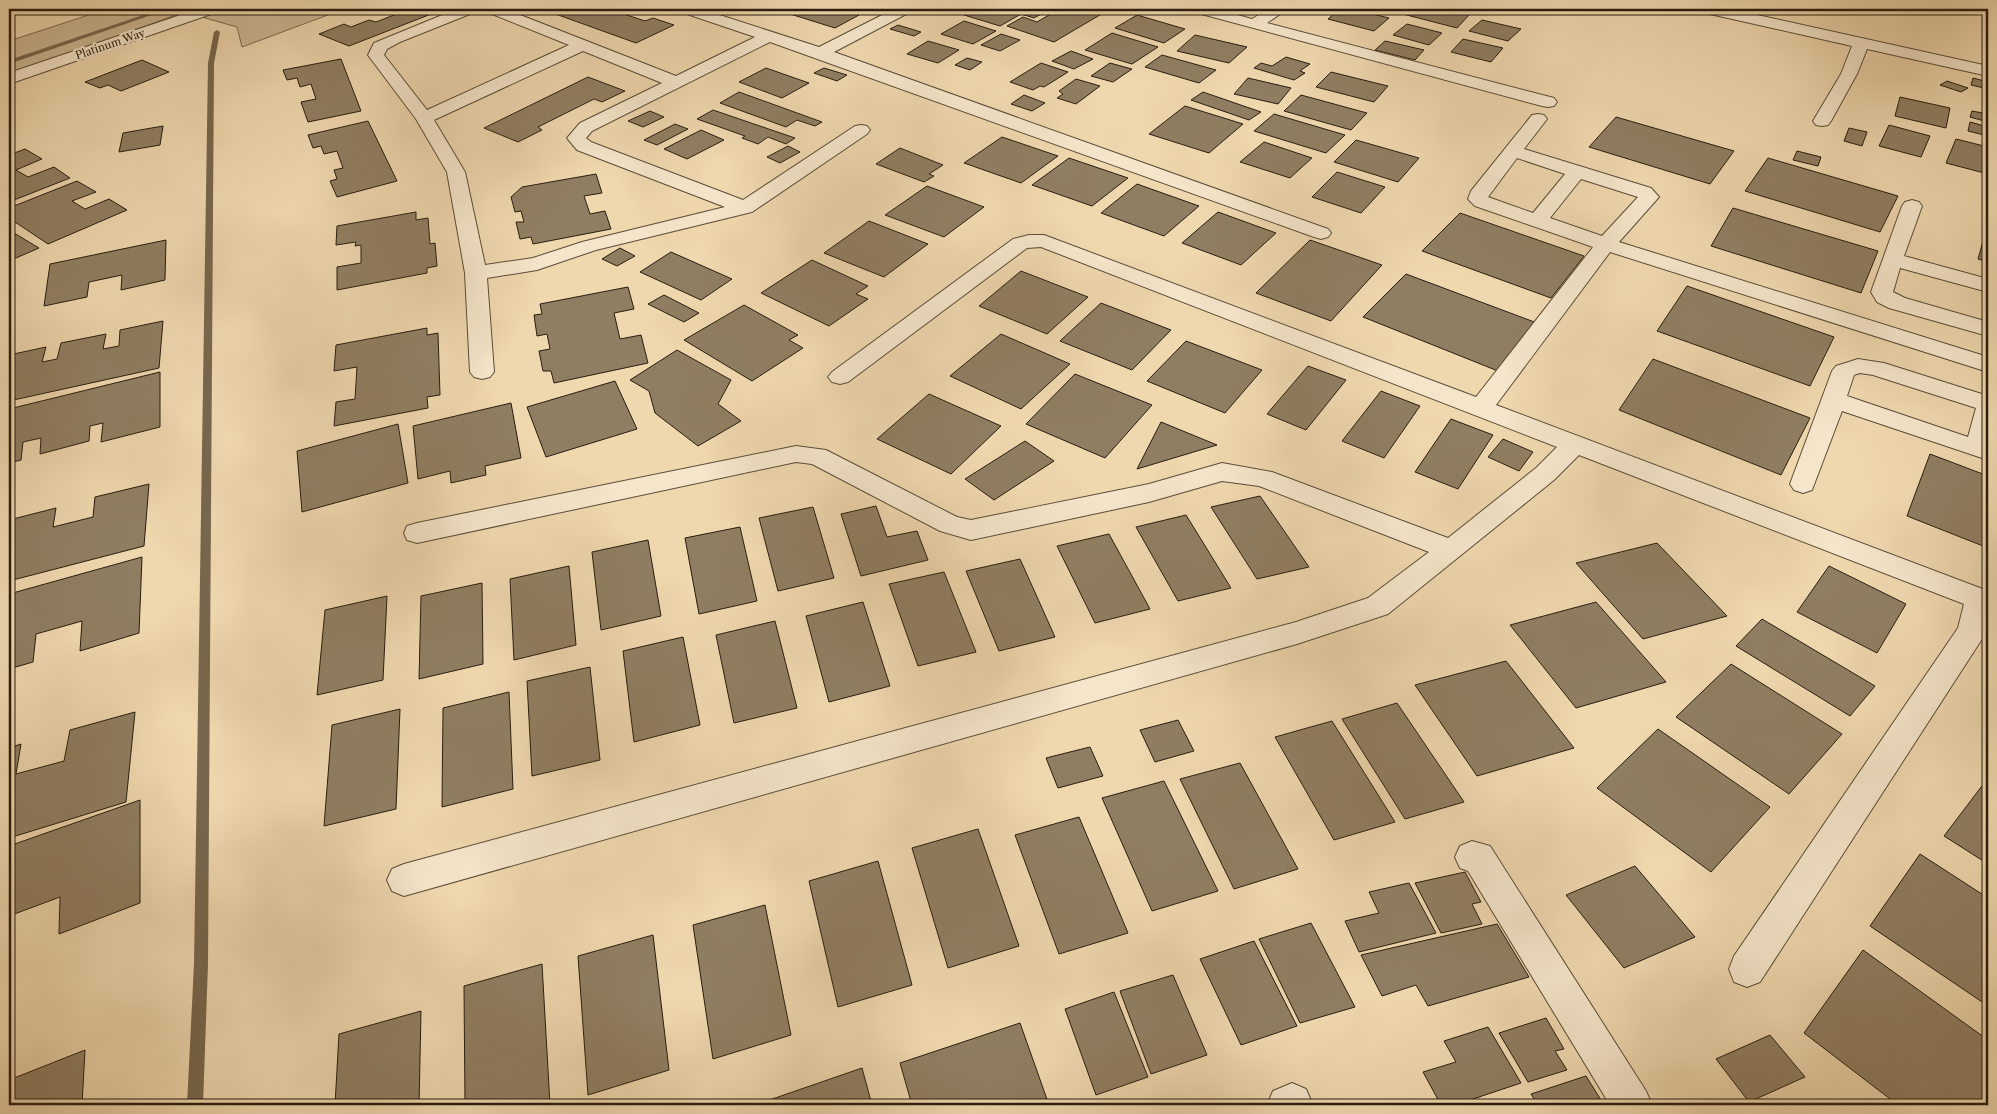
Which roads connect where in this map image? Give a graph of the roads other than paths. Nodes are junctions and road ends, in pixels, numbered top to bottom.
1 (212, 9) edge
2 (470, 9) edge
3 (492, 9) edge
4 (686, 9) edge
5 (905, 9) edge
6 (1199, 9) edge
7 (1278, 9) edge
8 (1710, 9) edge
9 (1254, 24) junction
10 (768, 37) junction
11 (1862, 42) junction
12 (582, 45) junction
13 (820, 53) junction
14 (1988, 71) edge
15 (9, 79) edge
16 (676, 82) junction
17 (1548, 102) dead end
18 (424, 118) junction
19 (1538, 119) dead end
20 (1822, 121) dead end
21 (861, 130) dead end
22 (1512, 152) junction
23 (1577, 172) junction
24 (1912, 206) dead end
25 (745, 208) junction
26 (1537, 221) junction
27 (1321, 232) dead end
28 (1606, 244) junction
29 (1892, 259) junction
30 (476, 273) junction
31 (1988, 286) edge
32 (1988, 329) edge
33 (1988, 365) edge
34 (482, 372) dead end
35 (840, 377) dead end
36 (1833, 400) junction
37 (1988, 406) edge
38 (1481, 408) junction
39 (1575, 444) junction
40 (1983, 450) edge
41 (1802, 484) dead end
42 (417, 533) dead end
43 (1451, 550) junction
44 (1984, 600) edge
45 (1472, 858) dead end
46 (404, 880) dead end
47 (1747, 968) dead end
48 (1632, 1105) edge

1 - 15 street, Platinum Way
2 - 18 street
3 - 12 street
4 - 10 street
5 - 13 street
6 - 9 street
7 - 9 street
8 - 11 street
9 - 17 street
10 - 13 street
10 - 16 street
11 - 14 street
11 - 20 street
12 - 16 street
12 - 18 street
13 - 27 street
16 - 25 street
18 - 30 street
19 - 22 street
21 - 25 street
22 - 23 street
22 - 26 street
23 - 26 street
23 - 28 street
24 - 29 street
25 - 30 street
26 - 28 street
28 - 33 street
28 - 38 street
29 - 31 street
29 - 32 street
30 - 34 street
35 - 38 street
36 - 37 street
36 - 40 street
36 - 41 street
37 - 40 street
38 - 39 street
39 - 43 street
39 - 44 street
42 - 43 street
43 - 46 street
44 - 47 street
45 - 48 street

